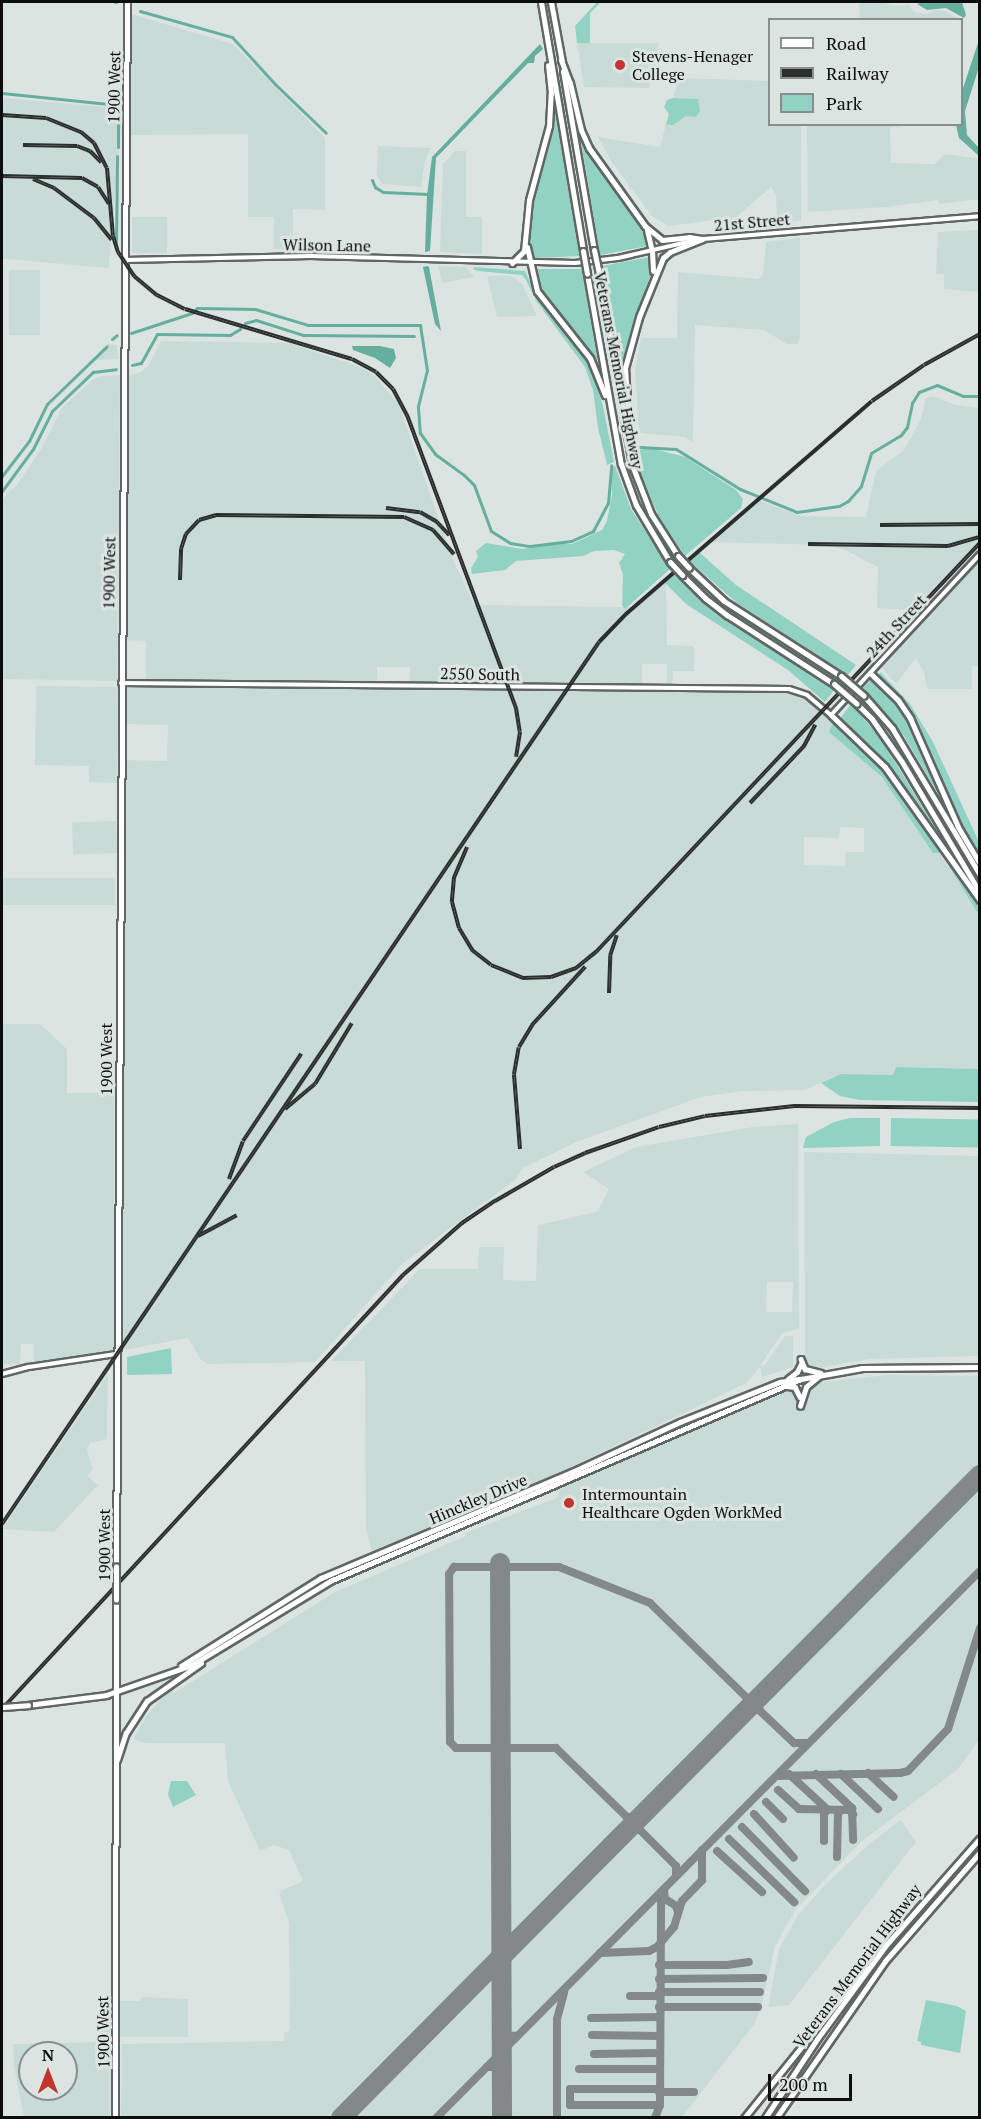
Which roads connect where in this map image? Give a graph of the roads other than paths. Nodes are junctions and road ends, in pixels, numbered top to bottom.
1 (127, 2) edge
2 (541, 2) edge
3 (551, 2) edge
4 (545, 24) junction
5 (561, 60) junction
6 (980, 216) edge
7 (645, 226) junction
8 (525, 239) junction
9 (702, 239) junction
10 (652, 251) junction
11 (125, 260) junction
12 (512, 263) junction
13 (529, 263) junction
14 (651, 283) junction
15 (615, 434) junction
16 (632, 465) junction
17 (980, 554) edge
18 (870, 673) junction
19 (120, 683) junction
20 (831, 715) junction
21 (980, 864) edge
22 (980, 875) edge
23 (980, 893) edge
24 (980, 900) edge
25 (116, 1353) junction
26 (980, 1367) edge
27 (2, 1374) edge
28 (823, 1374) junction
29 (786, 1383) junction
30 (800, 1397) dead end
31 (800, 1406) dead end
32 (215, 1653) junction
33 (176, 1669) junction
34 (116, 1691) junction
35 (2, 1707) edge
36 (116, 1766) junction
37 (980, 1838) edge
38 (980, 1852) edge
39 (876, 1958) junction
40 (115, 2118) edge
41 (744, 2118) edge
42 (765, 2118) edge
43 (776, 2118) edge

1 - 11 main road, 1900 West
2 - 4 highway, Veterans Memorial Highway
3 - 5 highway, Veterans Memorial Highway
4 - 8 highway
4 - 15 highway, Veterans Memorial Highway, bridge
5 - 7 highway
5 - 16 highway, Veterans Memorial Highway, bridge
6 - 9 main road, 21st Street
7 - 9 highway
7 - 10 highway
8 - 12 highway
8 - 13 highway
9 - 10 main road, 21st Street
9 - 14 highway
10 - 13 main road, 21st Street
10 - 14 highway
11 - 12 main road, Wilson Lane
11 - 19 main road, 1900 West
12 - 13 main road, Wilson Lane
13 - 15 highway
14 - 16 highway
15 - 23 highway, Veterans Memorial Highway, bridge
16 - 22 highway, Veterans Memorial Highway, bridge
17 - 18 main road, 24th Street
18 - 20 main road, 24th Street
18 - 21 highway
19 - 20 main road, 2550 South
19 - 25 main road, 1900 West
20 - 24 highway
25 - 27 main road
25 - 34 main road, 1900 West, bridge
26 - 28 main road, Hinckley Drive
28 - 29 main road, Hinckley Drive
28 - 29 main road
28 - 31 main road
29 - 30 main road
29 - 32 main road, Hinckley Drive
29 - 33 main road, Hinckley Drive
32 - 33 main road, Hinckley Drive
32 - 36 main road
33 - 34 main road, Hinckley Drive
34 - 35 main road, Hinckley Drive, bridge
34 - 36 main road, 1900 West
36 - 40 main road, 1900 West
37 - 39 highway, Veterans Memorial Highway
38 - 43 highway, Veterans Memorial Highway
39 - 41 highway
39 - 42 highway, Veterans Memorial Highway

